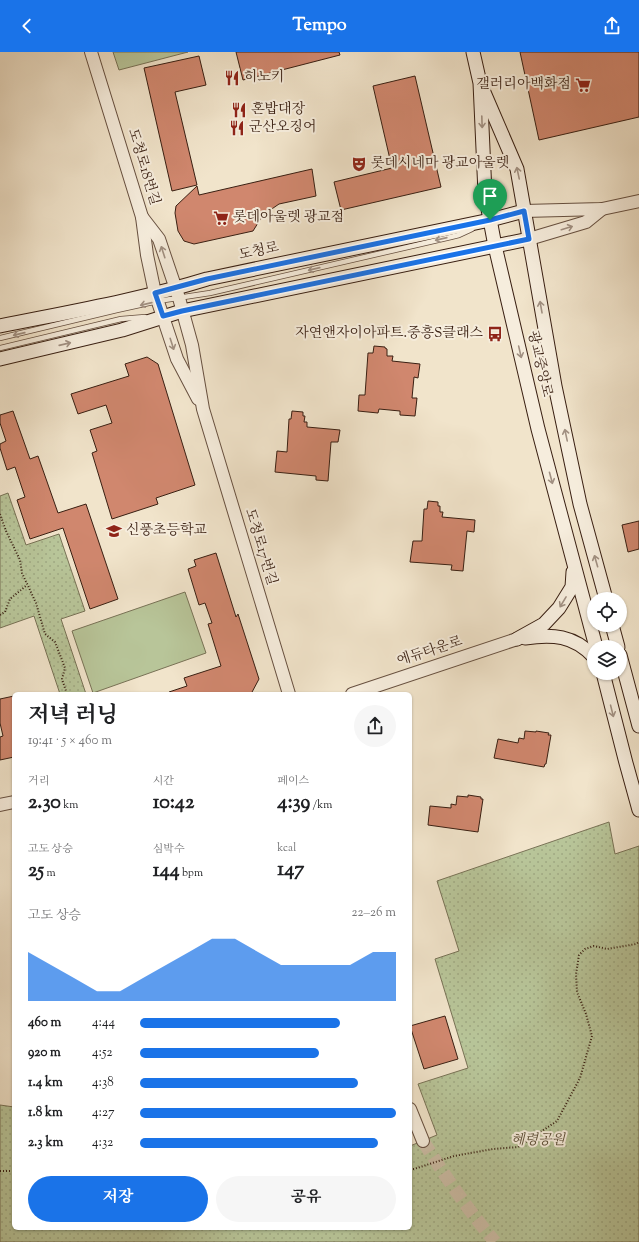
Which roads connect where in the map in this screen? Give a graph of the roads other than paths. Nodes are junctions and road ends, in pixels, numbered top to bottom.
1 (91, 52) edge
2 (473, 52) edge
3 (480, 83) junction
4 (639, 201) edge
5 (602, 209) junction
6 (524, 211) junction
7 (142, 217) junction
8 (490, 220) junction
9 (529, 239) junction
10 (495, 246) junction
11 (177, 293) junction
12 (157, 297) junction
13 (182, 311) junction
14 (163, 316) junction
15 (0, 326) edge
16 (0, 338) edge
17 (0, 348) edge
18 (0, 359) edge
19 (203, 409) junction
20 (574, 566) junction
21 (604, 592) edge
22 (517, 639) junction
23 (594, 640) edge
24 (587, 649) edge
25 (605, 680) edge
26 (627, 680) edge
27 (288, 692) edge
28 (358, 692) edge
29 (639, 726) edge
30 (12, 802) edge
31 (0, 805) edge
32 (639, 810) edge
33 (412, 1114) edge
34 (423, 1141) tunnel mouth

1 - 7 street, 도청로18번길
2 - 3 main road, 광교중앙로
6 -> 3 main road, 광교중앙로
3 -> 8 main road, 광교중앙로
4 - 5 street
5 - 6 street
9 -> 5 street
6 - 8 main road, 도청로
6 - 9 main road, 광교중앙로
11 -> 7 street, 도청로17번길
7 - 12 street, 도청로18번길
8 - 10 main road, 광교중앙로
8 -> 11 main road, 도청로
9 - 10 main road
21 -> 9 main road, 광교중앙로
10 - 13 main road
10 -> 20 main road, 광교중앙로
11 - 12 main road, 도청로
11 - 13 street, 도청로17번길
12 - 14 street, 도청로17번길
12 - 15 main road, 도청로
12 -> 16 lane
13 - 14 main road
13 - 19 street, 도청로17번길
14 - 17 lane
18 -> 14 main road
14 -> 19 street, 도청로17번길
19 - 27 street, 도청로17번길
20 -> 22 main road
20 - 23 main road, 광교중앙로
22 - 24 main road
22 - 28 street, 에듀타운로
25 -> 32 main road
26 - 29 main road
30 - 31 street
33 - 34 street

